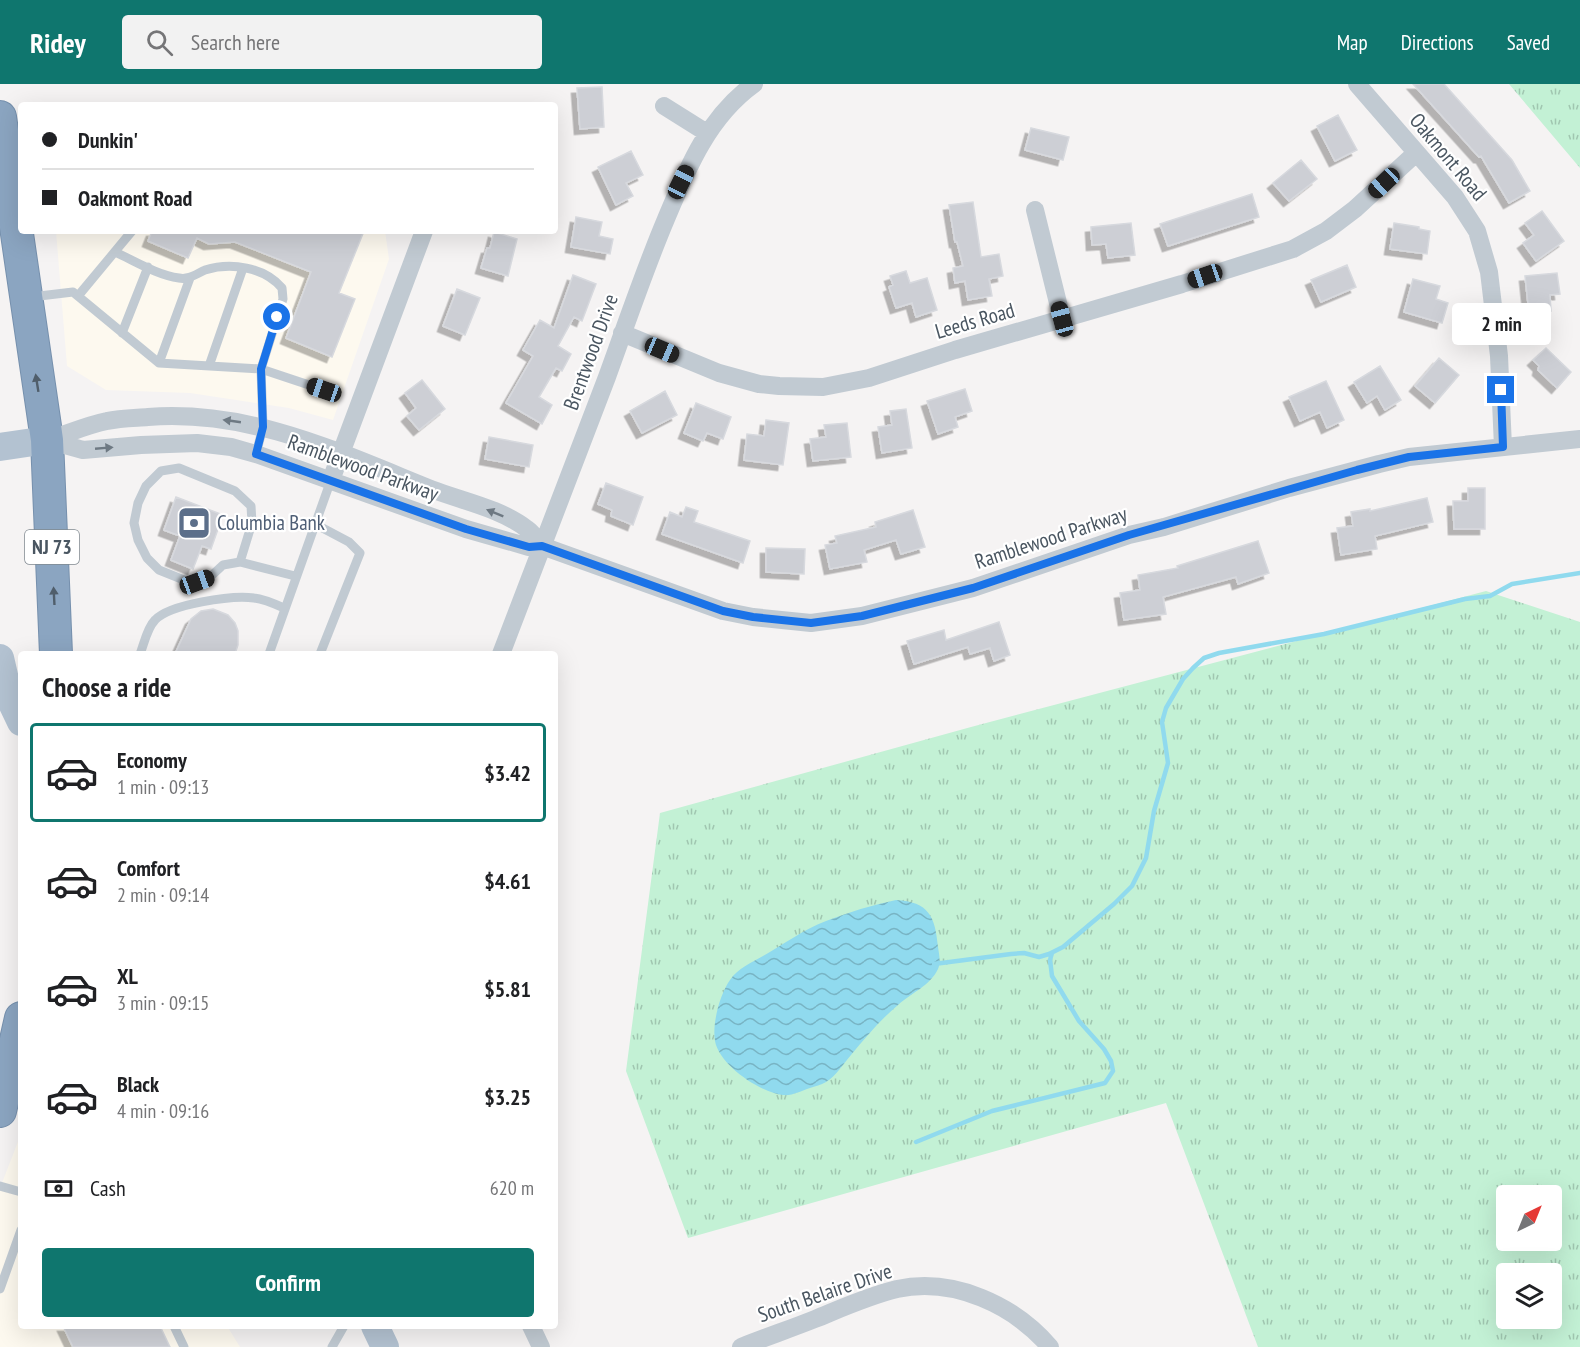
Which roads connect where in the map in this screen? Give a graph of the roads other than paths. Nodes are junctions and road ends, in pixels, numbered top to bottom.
1 (754, 84) edge
2 (1357, 84) edge
3 (663, 106) dead end
4 (0, 117) edge
5 (707, 133) junction
6 (1416, 153) junction
7 (1035, 210) dead end
8 (130, 234) edge
9 (423, 234) edge
10 (115, 252) junction
11 (147, 267) junction
12 (243, 268) junction
13 (190, 278) junction
14 (78, 296) junction
15 (25, 298) junction
16 (1062, 319) junction
17 (122, 333) junction
18 (622, 333) junction
19 (159, 363) junction
20 (208, 366) junction
21 (261, 369) junction
22 (324, 390) dead end
23 (263, 427) junction
24 (1580, 439) edge
25 (47, 440) junction
26 (0, 447) edge
27 (1503, 447) junction
28 (341, 452) junction
29 (256, 454) junction
30 (331, 480) junction
31 (315, 524) junction
32 (542, 546) junction
33 (240, 562) junction
34 (295, 576) junction
35 (284, 608) junction
36 (56, 651) edge
37 (141, 651) edge
38 (270, 651) edge
39 (321, 651) edge
40 (502, 651) edge
41 (0, 658) edge
42 (18, 716) edge
43 (17, 1054) edge
44 (0, 1111) edge
45 (0, 1186) edge
46 (18, 1191) edge
47 (18, 1238) edge
48 (0, 1289) edge
49 (175, 1329) edge
50 (342, 1329) edge
51 (376, 1329) edge
52 (532, 1329) edge
53 (783, 1339) edge
54 (184, 1347) edge
55 (332, 1347) edge
56 (385, 1347) edge
57 (540, 1347) edge
58 (741, 1347) edge
59 (1050, 1347) edge

1 - 5 street, Brentwood Drive
2 - 6 street, Oakmont Road
3 - 5 street
4 - 15 highway, NJ 73
5 - 18 street, Brentwood Drive
6 - 16 street, Leeds Road
6 - 27 street, Oakmont Road
7 - 16 street
8 - 10 lane
9 - 28 street
10 - 11 lane
10 - 14 lane
11 - 13 lane
11 - 17 lane
12 - 13 lane
12 - 20 lane
12 - 21 lane
13 - 19 lane
14 - 15 lane
14 - 17 lane
25 -> 15 highway, NJ 73
16 - 18 street, Leeds Road
17 - 19 lane
18 - 32 street, Brentwood Drive
19 - 20 lane
20 - 21 lane
21 - 22 lane
21 - 23 lane
23 -> 25 street, Ramblewood Parkway
23 - 28 street, Ramblewood Parkway
23 - 29 lane
24 - 27 street, Ramblewood Parkway
25 - 26 main road
25 -> 29 street, Ramblewood Parkway
36 -> 25 highway, NJ 73
27 - 32 street, Ramblewood Parkway
28 - 30 street
32 -> 28 street, Ramblewood Parkway
29 - 30 street, Ramblewood Parkway
30 - 31 lane
30 - 32 street, Ramblewood Parkway
31 - 34 lane
31 - 39 lane
32 - 40 street, Brentwood Drive
33 - 33 lane
33 - 34 lane
34 - 35 lane
35 - 37 lane
35 - 38 lane
41 - 42 main road
43 - 44 highway
45 - 46 lane
47 - 48 lane
49 - 54 lane
50 - 55 lane
51 - 56 main road
52 - 57 street
53 - 58 street, South Belaire Drive
53 - 59 street, South Belaire Drive

